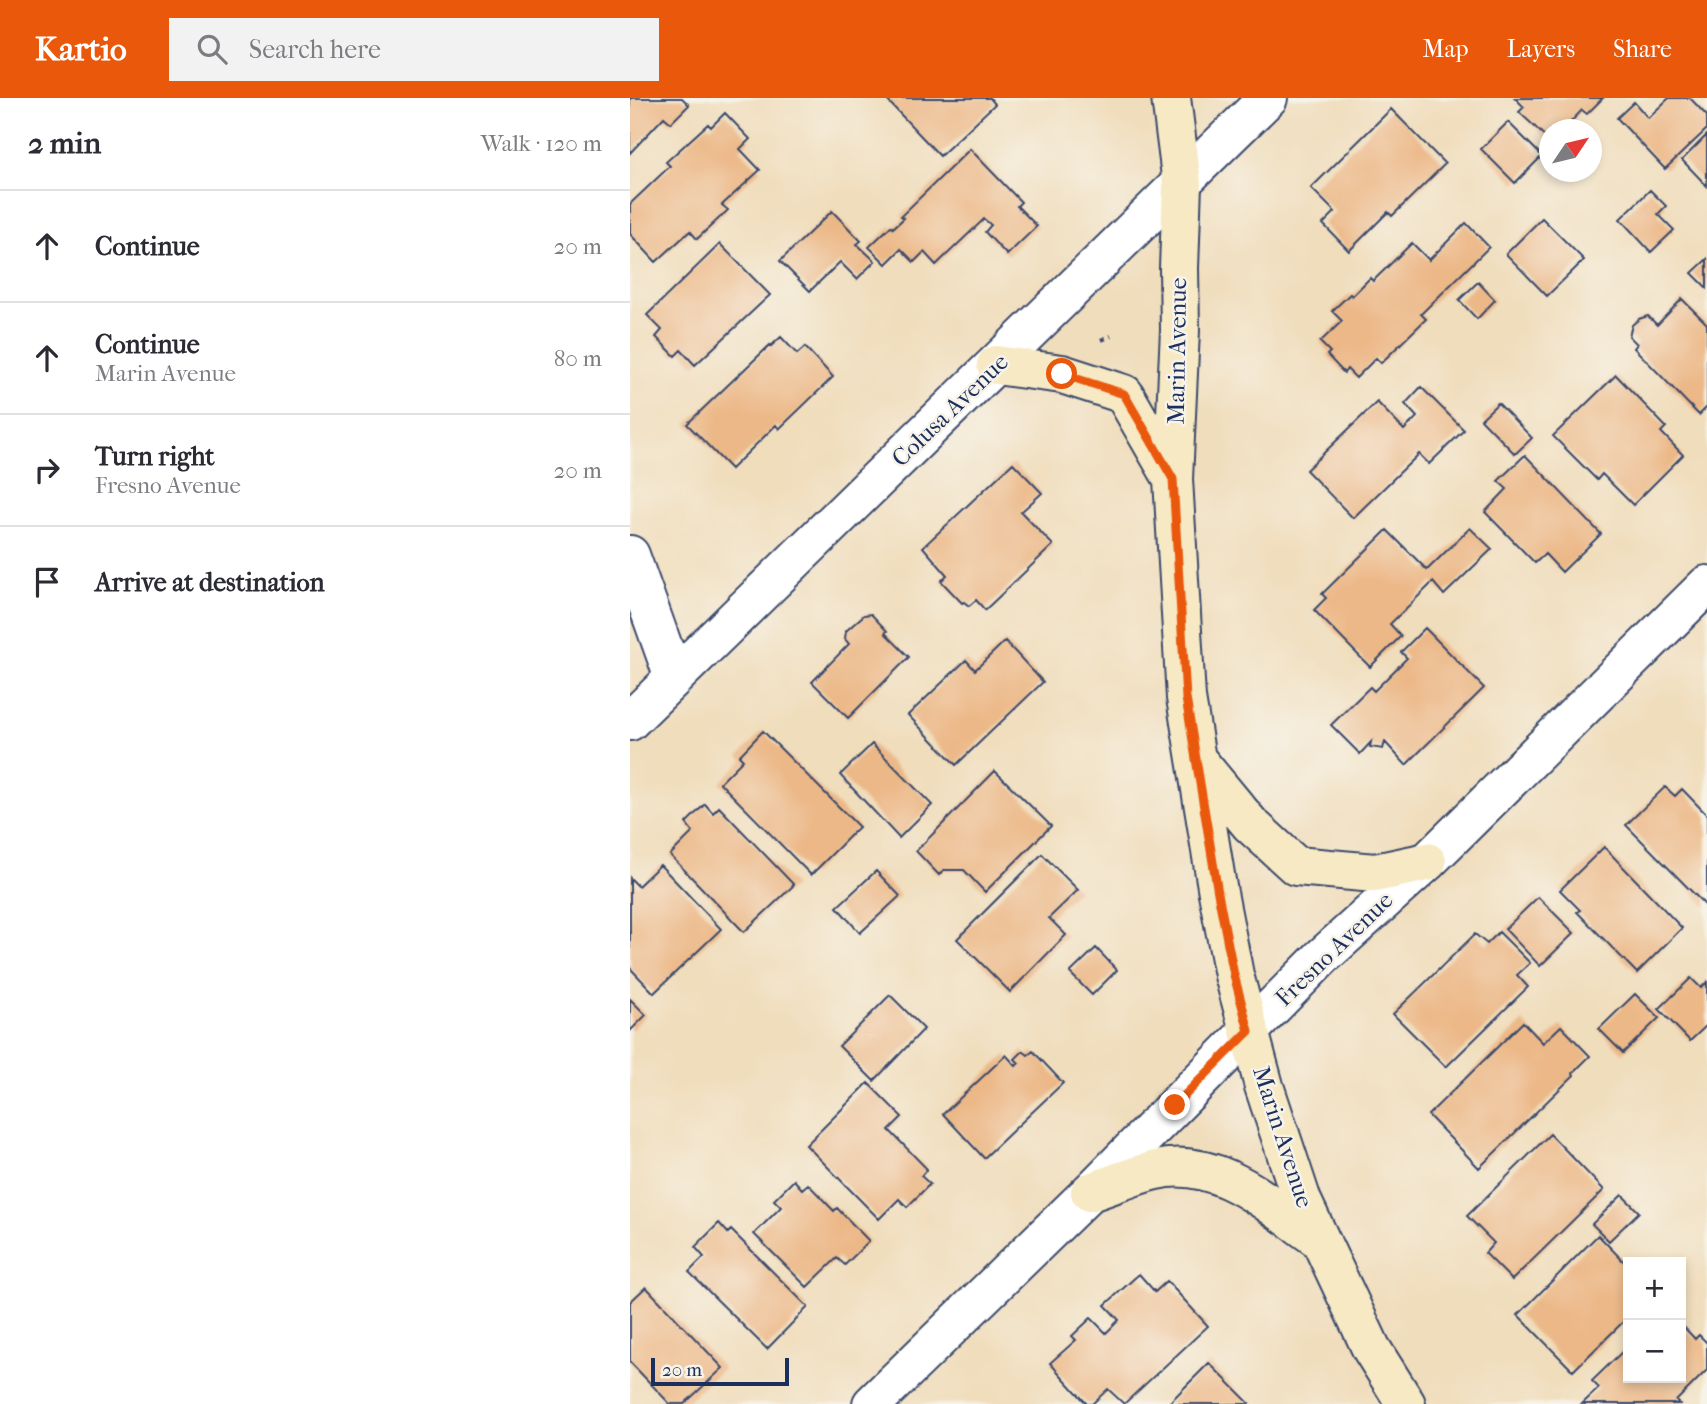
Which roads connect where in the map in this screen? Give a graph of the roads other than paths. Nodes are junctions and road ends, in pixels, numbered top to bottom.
1 (1171, 98) edge
2 (1268, 98) edge
3 (1182, 184) junction
4 (996, 365) junction
5 (1173, 479) junction
6 (630, 555) edge
7 (1707, 585) edge
8 (674, 678) junction
9 (630, 721) edge
10 (1196, 759) junction
11 (1427, 862) junction
12 (1249, 1031) junction
13 (1090, 1192) junction
14 (1320, 1240) junction
15 (873, 1404) edge
16 (1406, 1404) edge

1 - 3 main road, Marin Avenue
2 - 3 street, Colusa Avenue
3 - 4 street, Colusa Avenue
3 - 5 main road, Marin Avenue
4 - 5 main road
4 - 8 street, Colusa Avenue
5 - 10 main road, Marin Avenue
6 - 8 street
7 - 11 street, Fresno Avenue
8 - 9 street, Colusa Avenue
10 - 11 main road
10 - 12 main road, Marin Avenue
11 - 12 street, Fresno Avenue
12 - 13 street, Fresno Avenue
12 - 14 main road, Marin Avenue
13 - 14 main road
13 - 15 street, Fresno Avenue
14 - 16 main road, Marin Avenue

